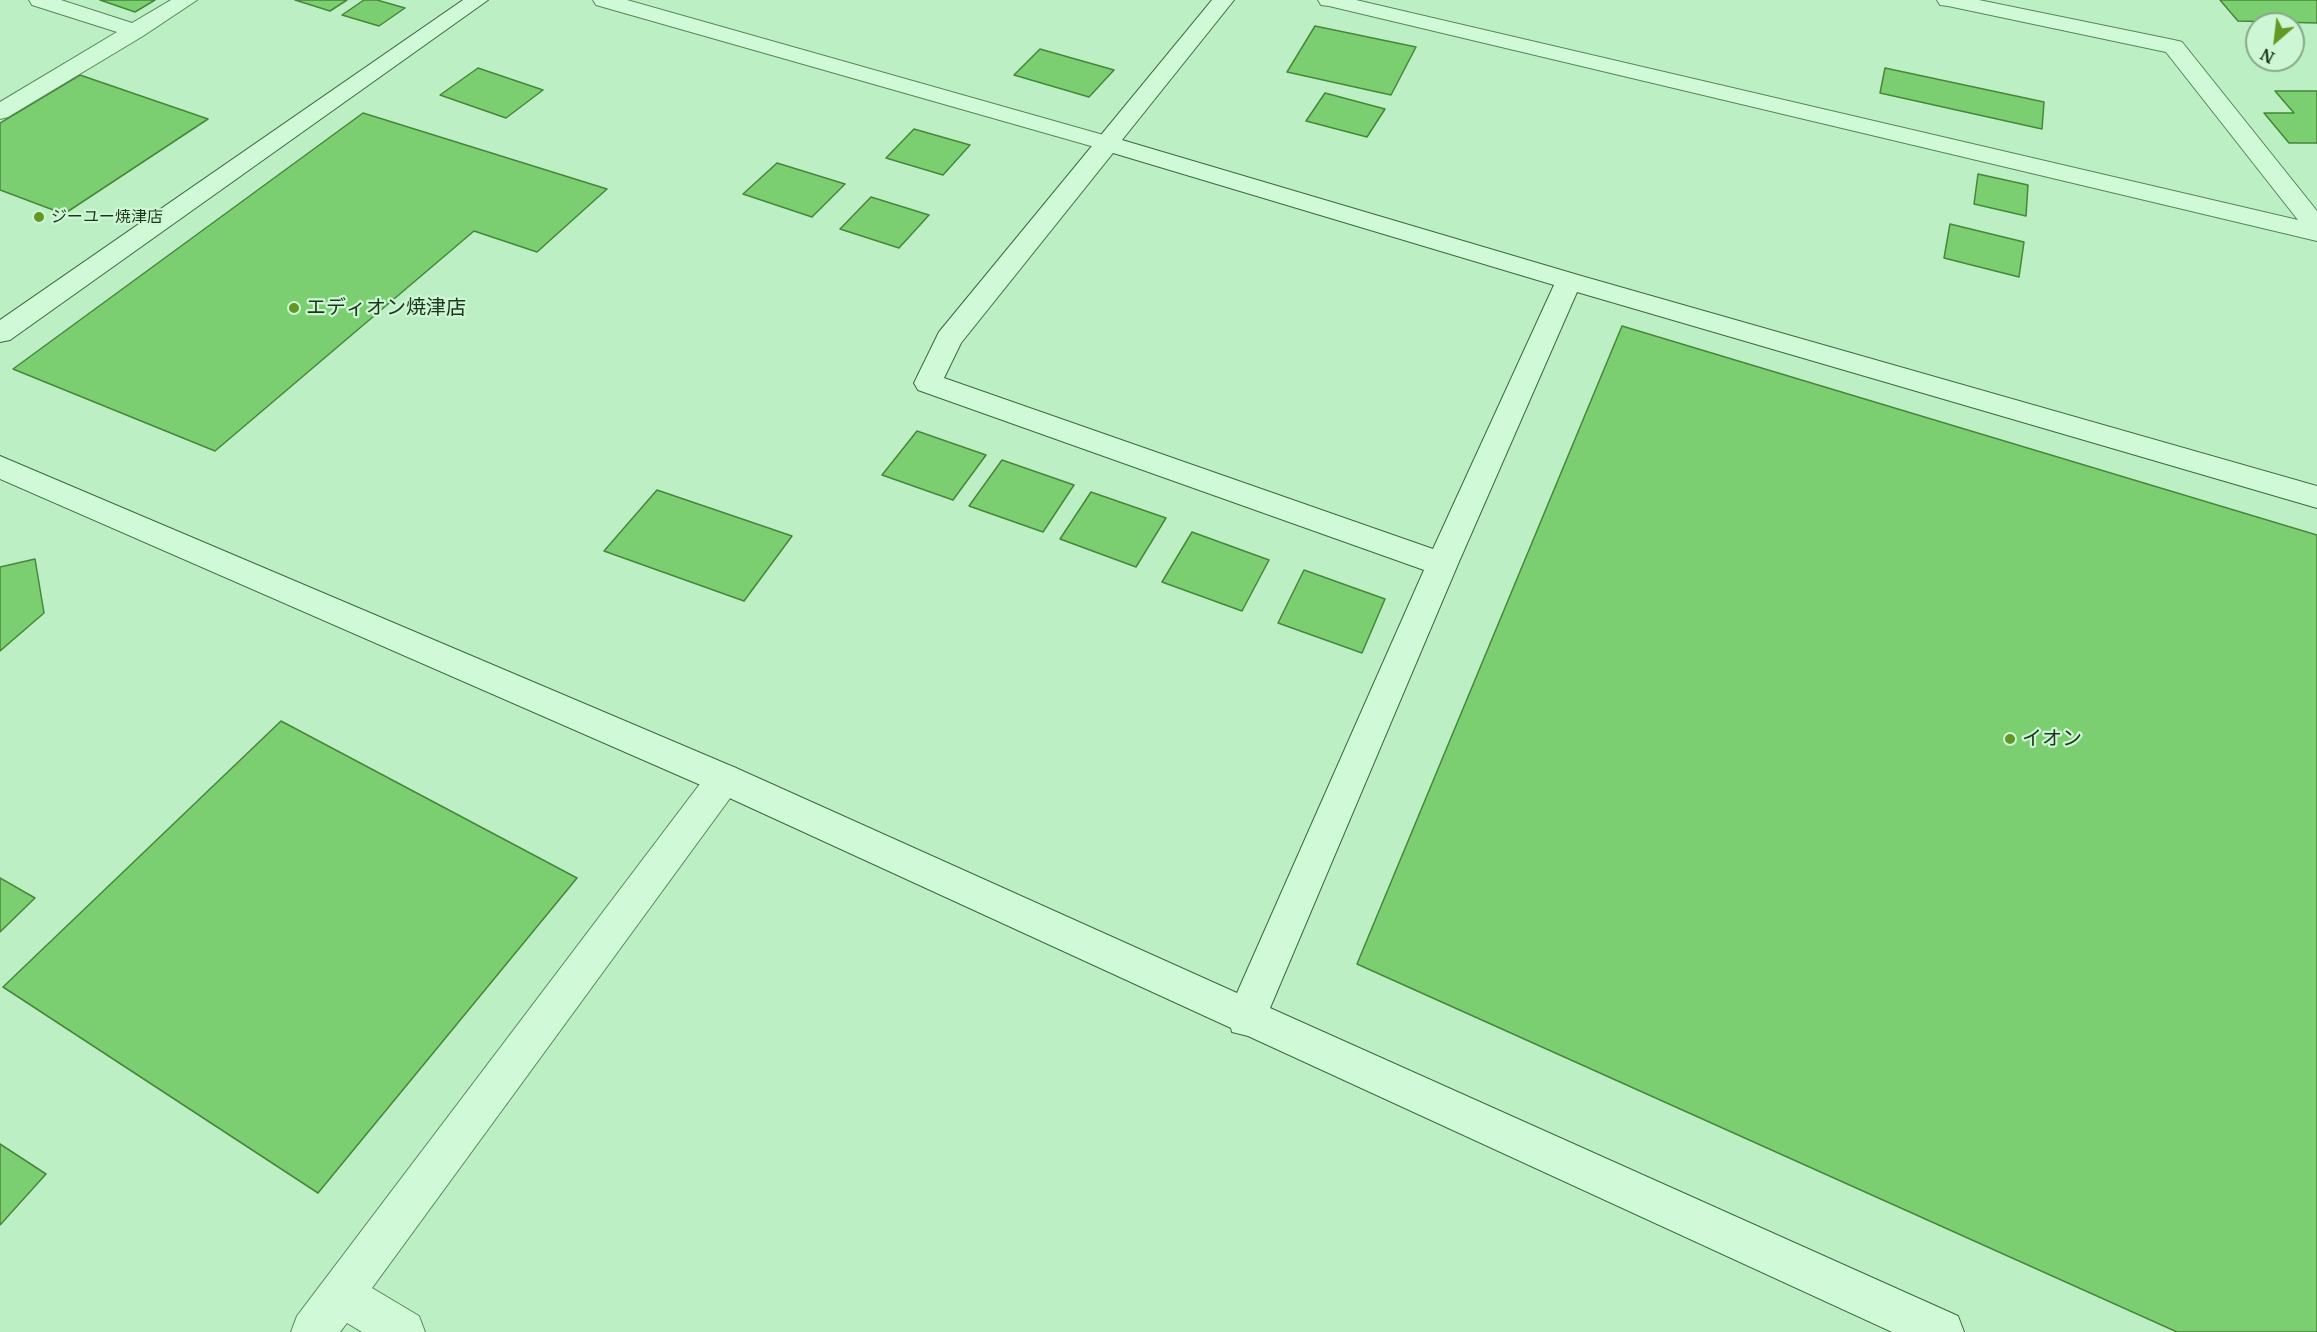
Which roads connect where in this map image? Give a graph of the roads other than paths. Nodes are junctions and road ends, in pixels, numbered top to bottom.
1 (40, 0) edge
2 (186, 0) edge
3 (477, 0) edge
4 (604, 0) edge
5 (1223, 0) edge
6 (1329, 0) edge
7 (1948, 0) edge
8 (135, 31) junction
9 (0, 112) edge
10 (1106, 143) junction
11 (2317, 228) edge
12 (2317, 233) edge
13 (1569, 281) junction
14 (0, 333) edge
15 (0, 466) edge
16 (2317, 497) edge
17 (1442, 564) junction
18 (724, 779) junction
19 (1246, 1018) junction
20 (341, 1294) junction
21 (313, 1332) edge
22 (403, 1332) edge
23 (1942, 1332) edge

1 - 8 street
2 - 8 street
3 - 14 street
4 - 10 street
5 - 10 street
6 - 12 street
7 - 11 street
8 - 9 street
10 - 13 street
10 - 17 street
13 - 16 street
13 - 17 street
15 - 18 street
17 - 19 street
18 - 19 street
18 - 20 street
19 - 23 street
20 - 21 street
20 - 22 street

